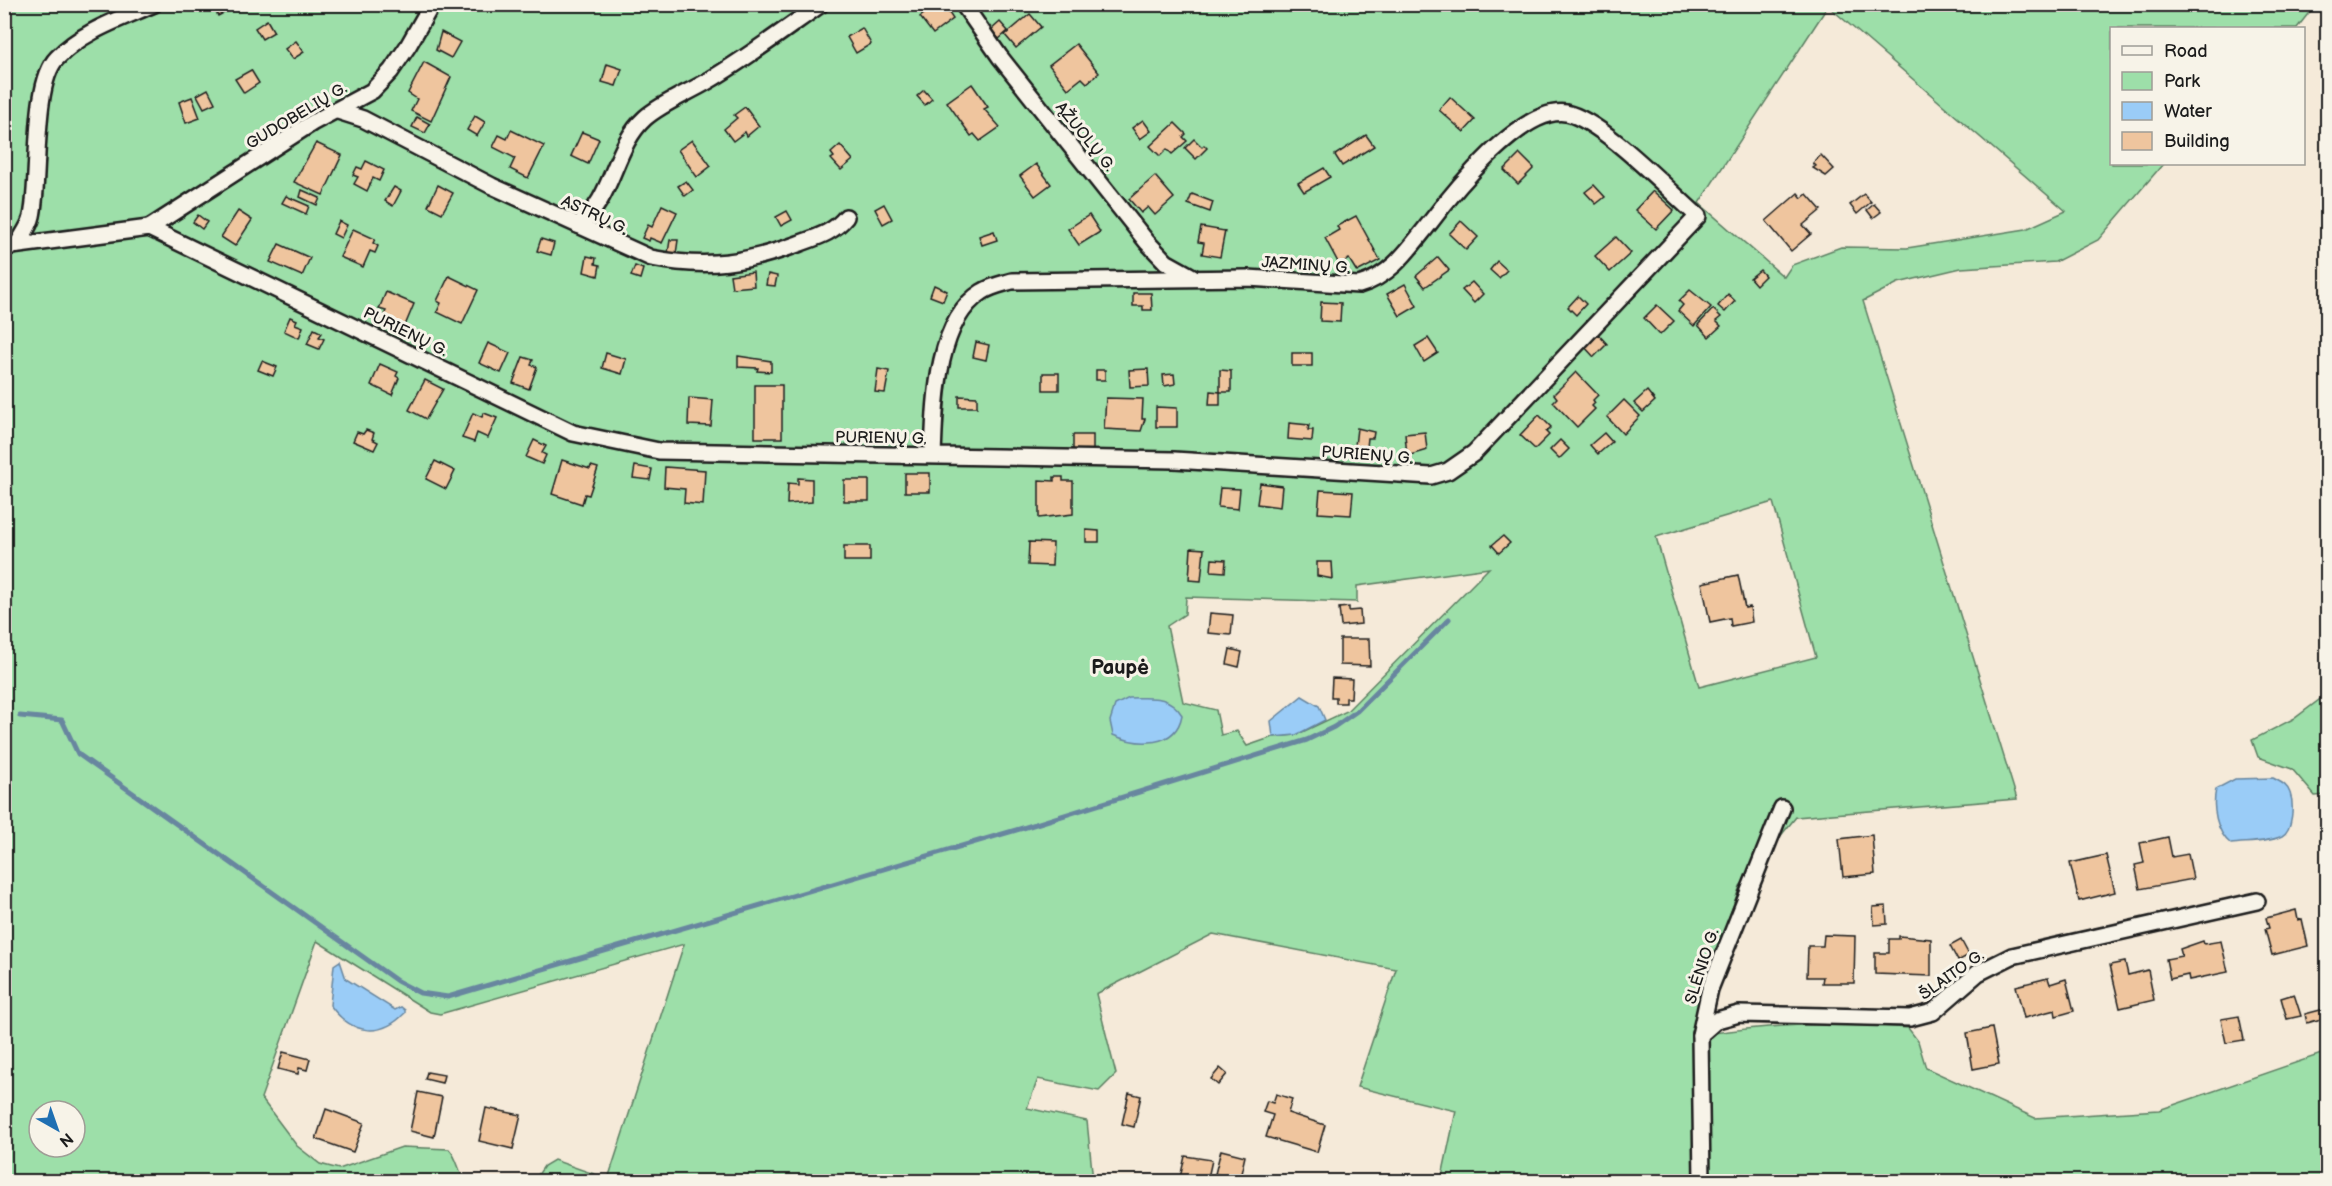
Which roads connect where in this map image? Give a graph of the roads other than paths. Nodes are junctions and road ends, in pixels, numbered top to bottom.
1 (154, 4) edge
2 (432, 4) edge
3 (822, 4) edge
4 (963, 4) edge
5 (338, 111) junction
6 (1698, 216) joint
7 (846, 217) dead end
8 (578, 225) junction
9 (149, 228) junction
10 (11, 246) edge
11 (1193, 277) junction
12 (933, 456) junction
13 (1782, 808) dead end
14 (2257, 900) dead end
15 (1700, 1035) junction
16 (1702, 1182) edge

1 - 10 street
2 - 5 street, GUDOBELIŲ G.
3 - 8 street
4 - 11 street, ĄŽUOLŲ G.
5 - 8 street, ASTRŲ G.
5 - 9 street, GUDOBELIŲ G.
6 - 11 street, JAZMINŲ G.
6 - 12 street, PURIENŲ G.
7 - 8 street, ASTRŲ G.
9 - 10 street
9 - 12 street, PURIENŲ G.
11 - 12 street, JAZMINŲ G.
13 - 15 street, SLĖNIO G.
14 - 15 street, ŠLAITO G.
15 - 16 street, SLĖNIO G.

